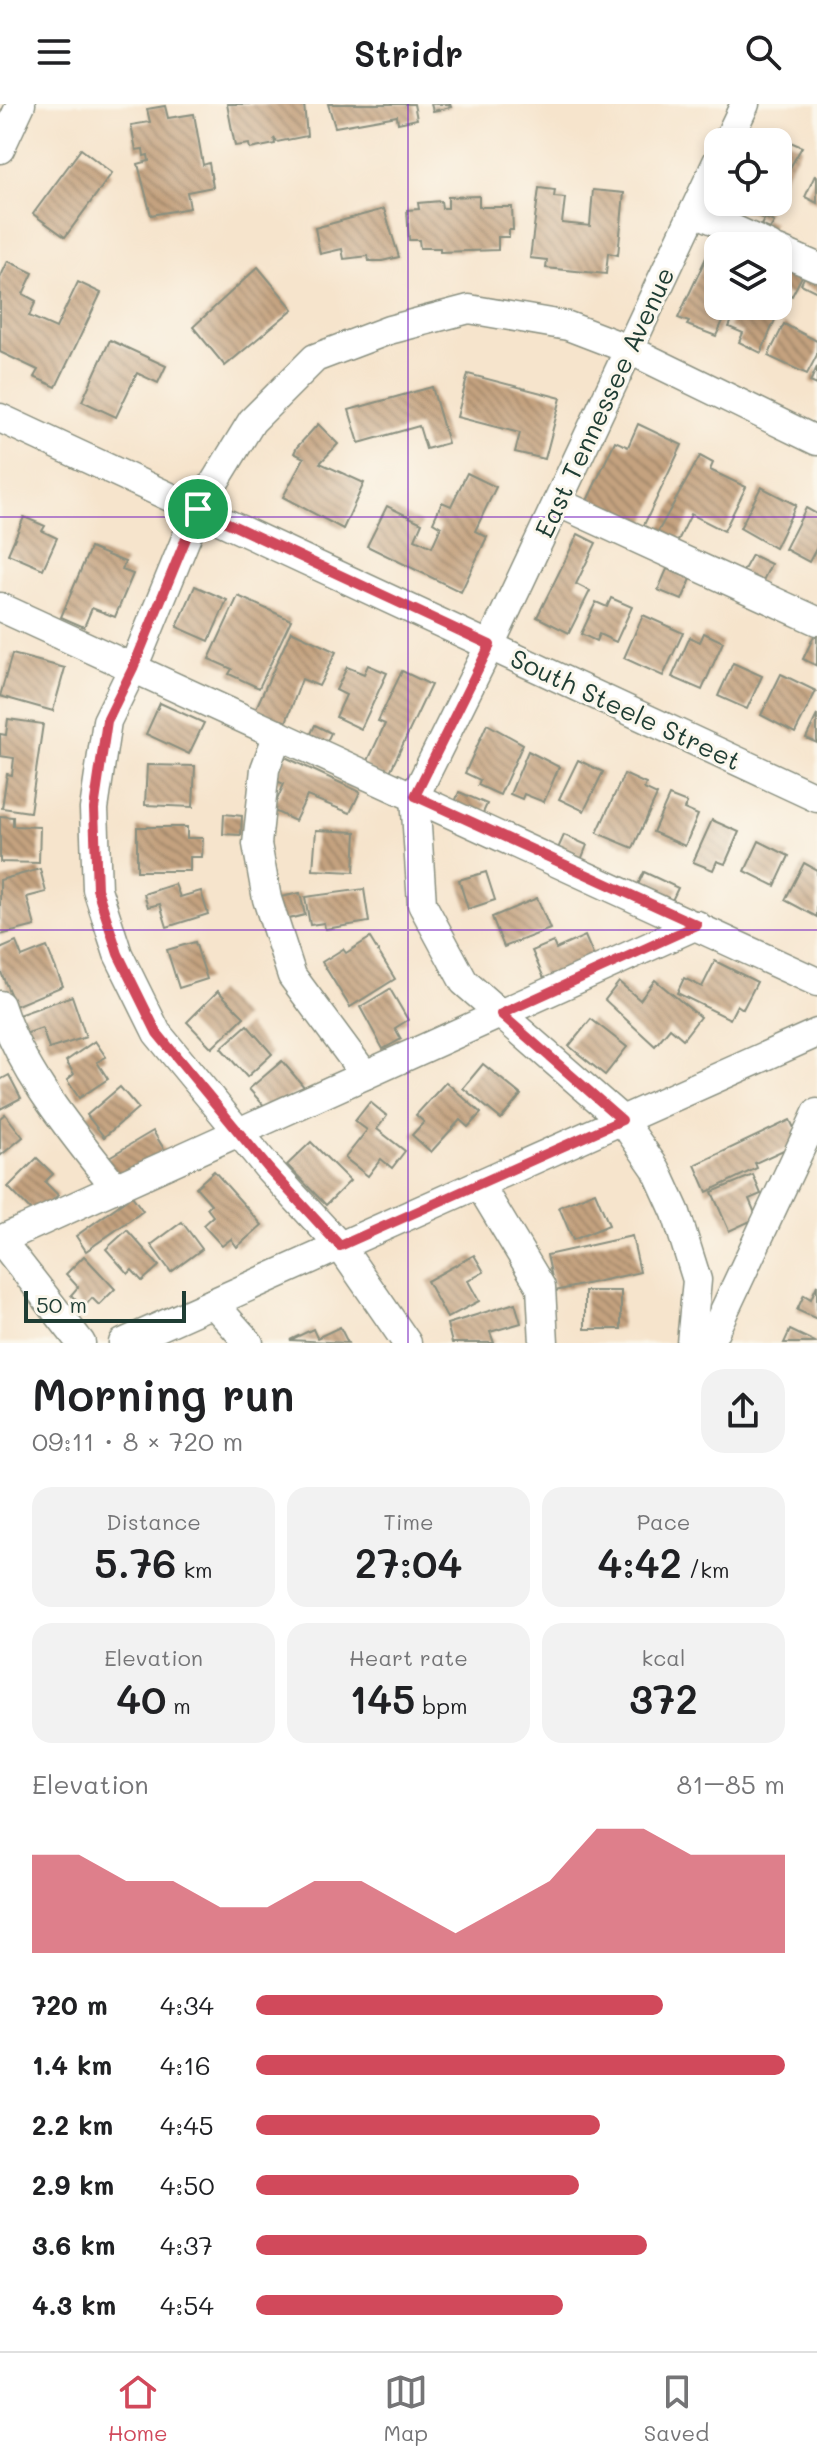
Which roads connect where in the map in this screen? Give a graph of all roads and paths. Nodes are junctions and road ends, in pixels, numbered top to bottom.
1 (21, 104) edge
2 (745, 104) edge
3 (734, 128) edge
4 (0, 149) edge
5 (704, 190) edge
6 (694, 211) junction
7 (740, 232) edge
8 (792, 256) edge
9 (817, 267) edge
10 (628, 349) junction
11 (0, 418) edge
12 (817, 441) edge
13 (557, 502) junction
14 (198, 509) junction
15 (0, 607) edge
16 (817, 621) edge
17 (490, 645) junction
18 (133, 668) junction
19 (278, 734) junction
20 (415, 796) junction
21 (817, 798) edge
22 (697, 925) junction
23 (817, 982) edge
24 (0, 1005) edge
25 (501, 1014) junction
26 (817, 1033) edge
27 (365, 1075) junction
28 (817, 1113) edge
29 (622, 1120) junction
30 (240, 1132) junction
31 (479, 1184) junction
32 (116, 1188) junction
33 (0, 1240) edge
34 (340, 1246) junction
35 (213, 1303) junction
36 (81, 1343) edge
37 (123, 1343) edge
38 (249, 1343) edge
39 (407, 1343) edge
40 (544, 1343) edge
41 (691, 1343) edge
42 (705, 1343) edge

1 - 4 street
2 - 3 street
5 - 6 street, East Tennessee Avenue
6 - 7 street
6 - 10 street, East Tennessee Avenue
8 - 9 street
10 - 12 street
10 - 13 street, East Tennessee Avenue
10 - 14 street
11 - 14 street, South Steele Street
13 - 16 street
13 - 17 street, East Tennessee Avenue
14 - 17 street, South Steele Street
14 - 18 street
15 - 18 street
17 - 20 street, East Tennessee Avenue
17 - 21 street, South Steele Street
18 - 19 street
18 - 30 street
19 - 20 street
19 - 27 street
20 - 22 street
20 - 25 street
22 - 23 street
22 - 25 street
24 - 32 street
25 - 27 street
25 - 29 street
26 - 29 street
27 - 30 street
28 - 42 street
29 - 31 street
29 - 41 street
30 - 32 street
30 - 34 street
31 - 34 street
31 - 40 street
32 - 33 street
33 - 36 street
34 - 35 street
34 - 39 street
35 - 37 street
35 - 38 street

